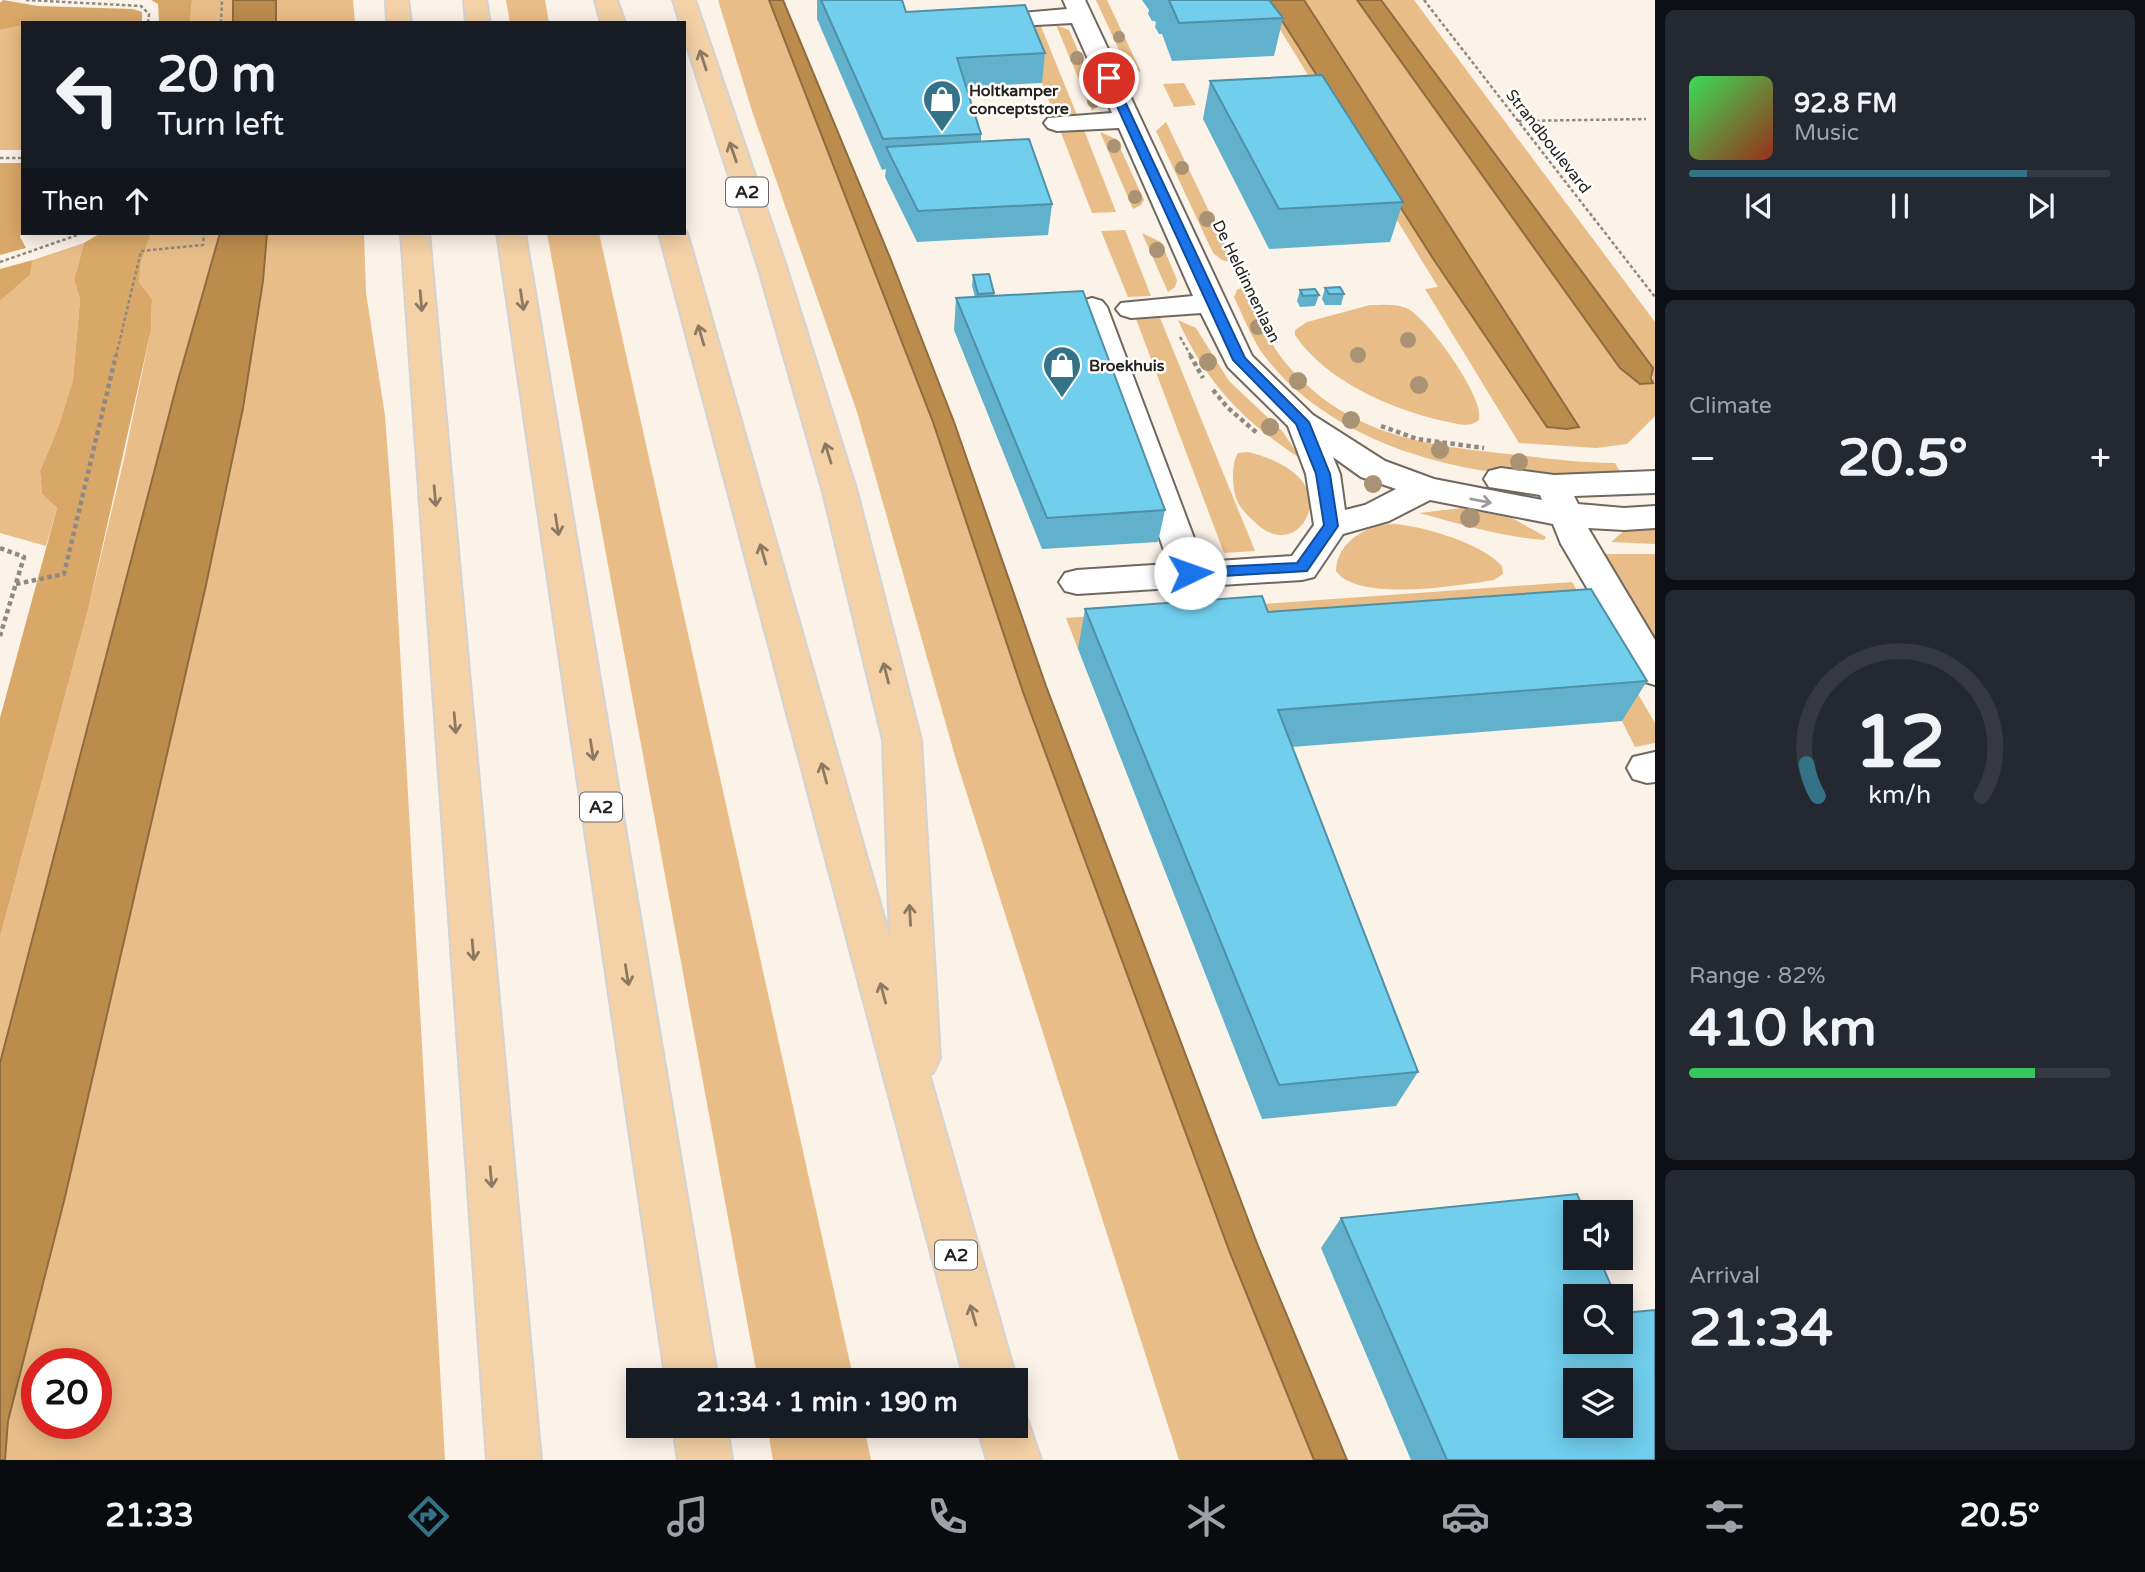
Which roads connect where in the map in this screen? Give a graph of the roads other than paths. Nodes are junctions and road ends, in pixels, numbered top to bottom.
1 (397, 0) edge
2 (475, 0) edge
3 (606, 0) edge
4 (684, 0) edge
5 (1077, 8) edge
6 (1018, 19) edge
7 (398, 21) edge
8 (478, 21) edge
9 (612, 21) edge
10 (1128, 120) junction
11 (1058, 123) dead end
12 (415, 235) edge
13 (511, 235) edge
14 (674, 235) edge
15 (1212, 304) junction
16 (1092, 307) edge
17 (1131, 309) dead end
18 (1316, 430) junction
19 (1655, 482) edge
20 (1426, 488) junction
21 (1559, 501) junction
22 (1655, 517) edge
23 (1331, 526) junction
24 (1190, 573) junction
25 (1077, 582) dead end
26 (1655, 671) edge
27 (920, 1130) junction
28 (690, 1368) edge
29 (987, 1368) edge
30 (702, 1438) edge
31 (1008, 1438) edge
32 (514, 1460) edge
33 (705, 1460) edge
34 (1014, 1460) edge

1 - 7 highway
2 - 8 highway
3 - 9 highway
27 -> 4 highway, A2
5 - 6 street
5 - 10 street
10 - 11 street
10 - 15 street
12 -> 32 highway
13 -> 28 highway, A2
27 -> 14 highway, A2
15 - 17 street
15 - 18 street
16 - 24 street
18 - 20 street
18 - 21 street
18 - 23 street
19 - 21 street
20 -> 21 street
20 - 23 street
21 - 22 street
21 - 26 street
23 - 24 street
24 - 25 street
29 -> 27 highway, A2
30 - 33 highway
31 - 34 highway

